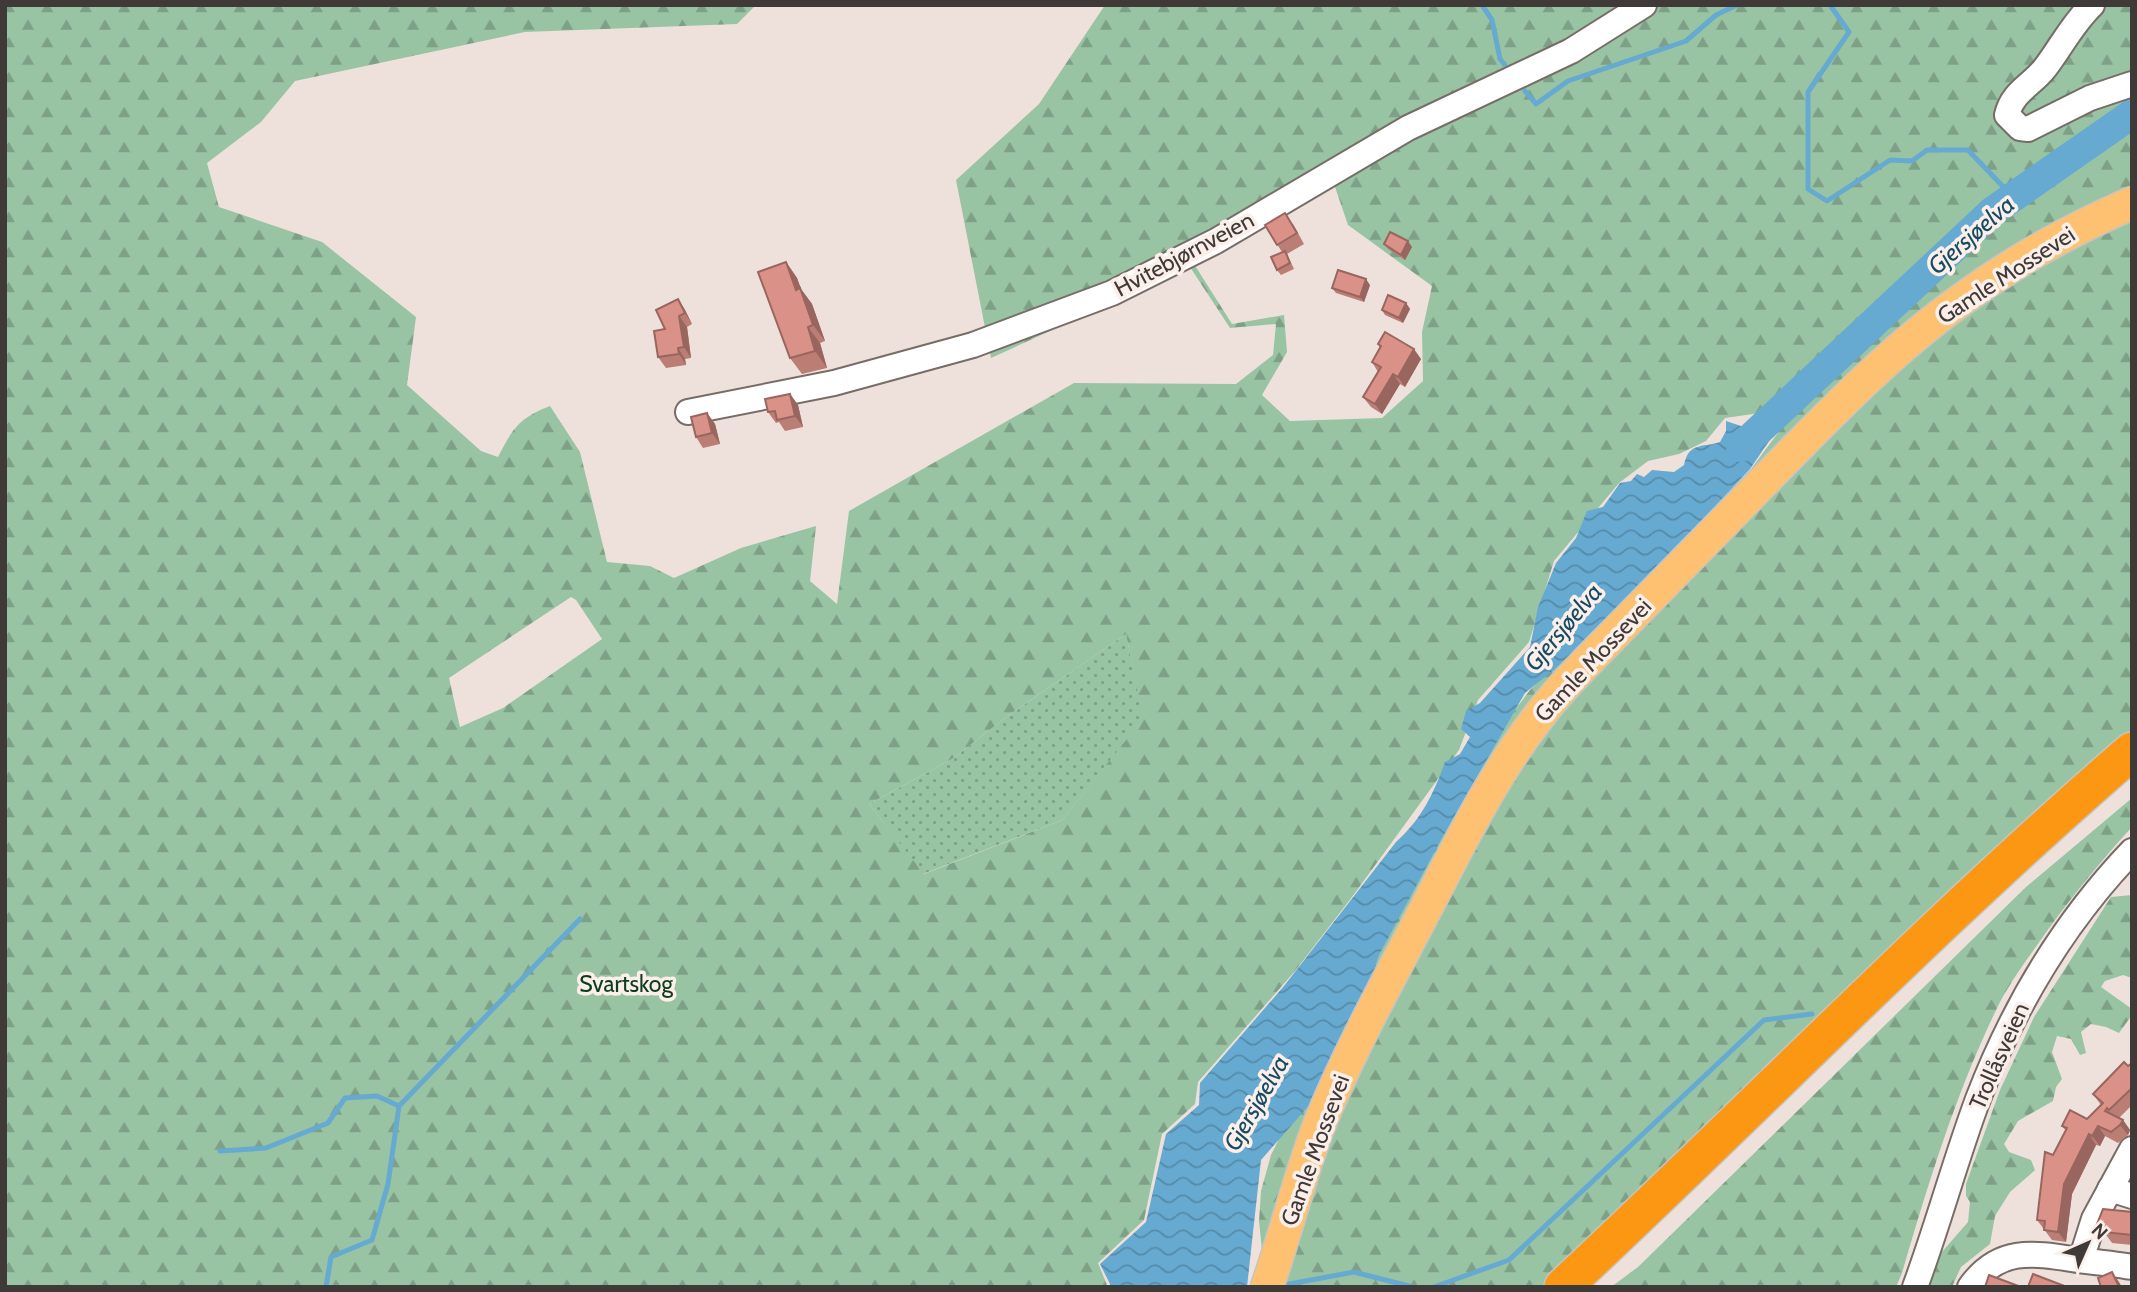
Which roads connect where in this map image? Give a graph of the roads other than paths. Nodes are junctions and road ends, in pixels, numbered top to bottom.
1 (1644, 5) edge
2 (2092, 5) edge
3 (2132, 84) edge
4 (2132, 203) edge
5 (688, 412) dead end
6 (2132, 751) edge
7 (2132, 769) edge
8 (2132, 851) edge
9 (2132, 1149) edge
10 (2121, 1193) edge
11 (2081, 1260) junction
12 (2132, 1267) edge
13 (1268, 1287) edge
14 (1563, 1287) edge
15 (1585, 1287) edge
16 (1915, 1287) edge
17 (1970, 1287) edge

1 - 5 street, Hvitebjørnveien
2 - 3 street
4 - 13 main road, Gamle Mossevei
6 - 14 highway
7 - 15 highway
8 - 16 street, Trollåsveien
9 - 10 street
10 - 11 street
11 - 12 street
11 - 17 street

